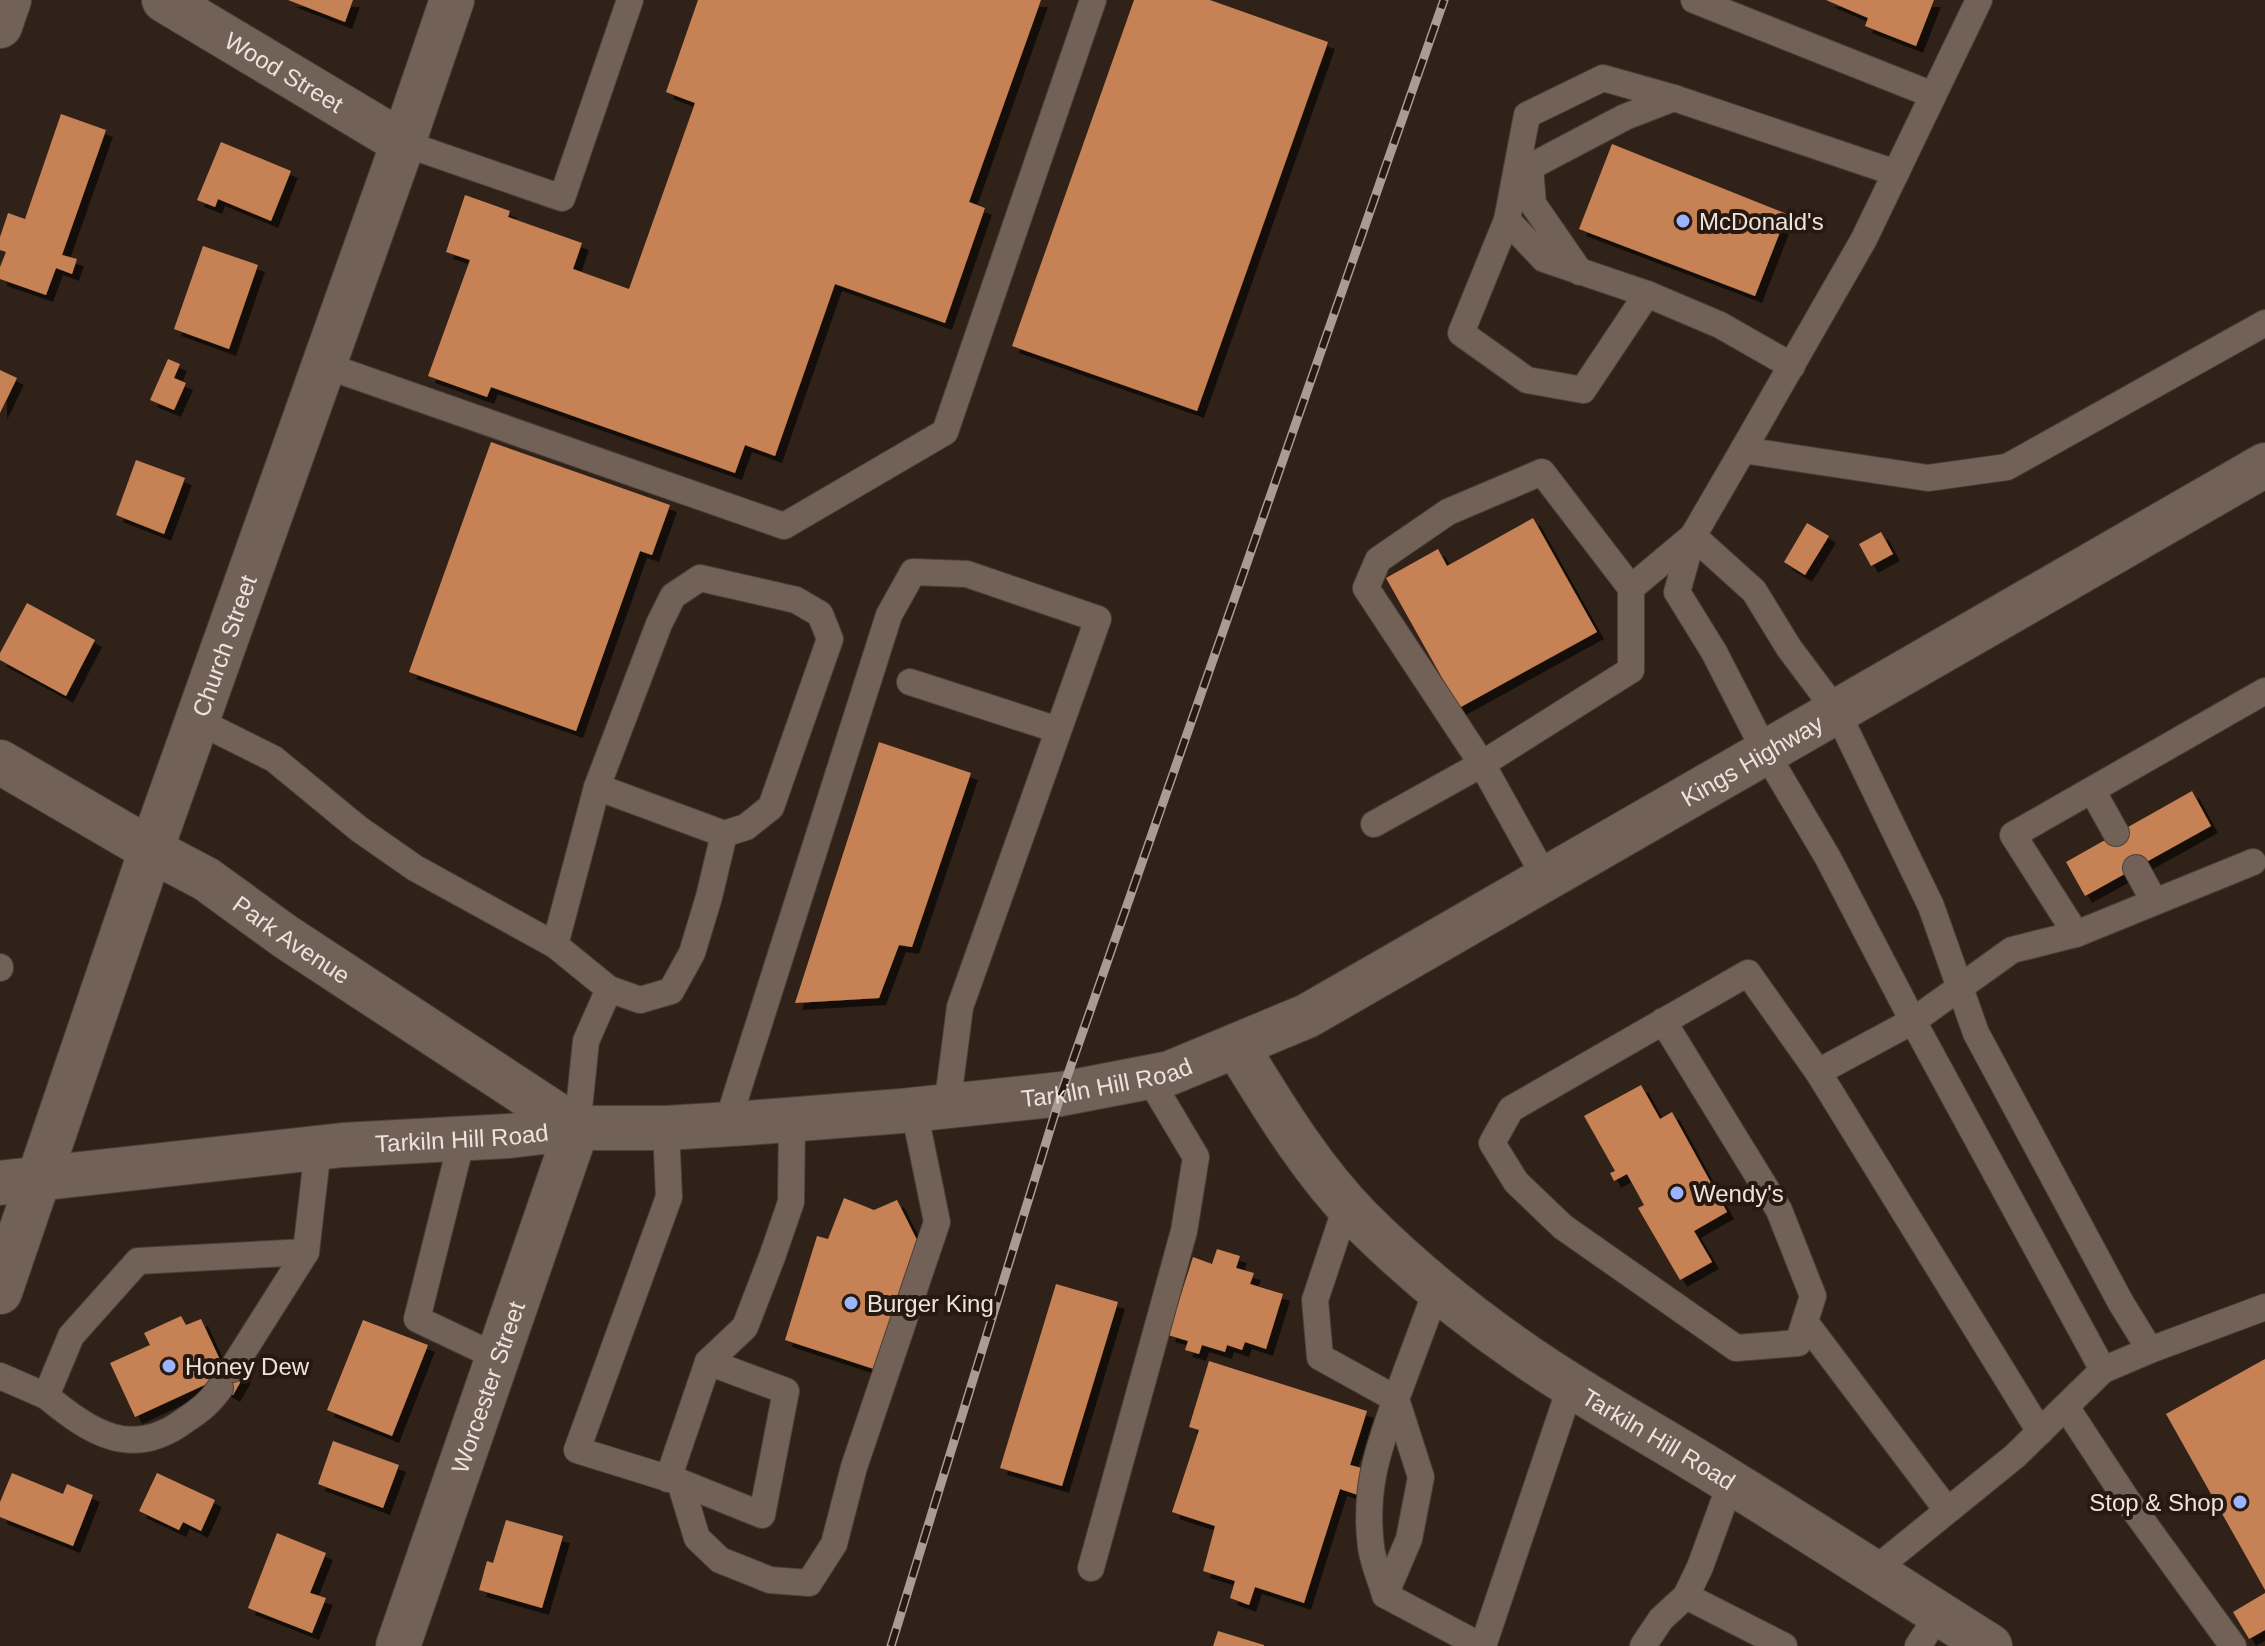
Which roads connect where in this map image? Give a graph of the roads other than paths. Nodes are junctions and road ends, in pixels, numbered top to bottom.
1 (9, 0) edge
2 (164, 0) edge
3 (452, 0) edge
4 (630, 0) edge
5 (1093, 0) edge
6 (1694, 0) edge
7 (1979, 0) edge
8 (0, 26) edge
9 (1933, 95) junction
10 (1674, 98) junction
11 (403, 143) junction
12 (1896, 173) junction
13 (1507, 220) junction
14 (1580, 272) junction
15 (1647, 294) junction
16 (2265, 323) edge
17 (324, 365) junction
18 (1792, 366) junction
19 (1743, 450) junction
20 (2265, 465) edge
21 (1693, 536) junction
22 (1631, 588) junction
23 (910, 682) dead end
24 (2265, 691) edge
25 (1837, 712) junction
26 (198, 721) junction
27 (1058, 730) junction
28 (1766, 753) junction
29 (0, 762) edge
30 (1482, 764) junction
31 (597, 787) junction
32 (2092, 790) junction
33 (1374, 824) dead end
34 (2116, 833) dead end
35 (724, 834) junction
36 (151, 850) junction
37 (2253, 862) dead end
38 (2136, 868) dead end
39 (1546, 879) junction
40 (2154, 901) junction
41 (2076, 934) junction
42 (555, 945) junction
43 (1960, 988) junction
44 (609, 989) junction
45 (1663, 1021) junction
46 (1913, 1021) junction
47 (1237, 1047) junction
48 (1818, 1072) junction
49 (1149, 1078) junction
50 (930, 1108) junction
51 (792, 1120) junction
52 (727, 1124) junction
53 (577, 1128) junction
54 (666, 1128) junction
55 (462, 1139) junction
56 (318, 1148) junction
57 (20, 1182) edge
58 (1347, 1204) junction
59 (306, 1252) junction
60 (1437, 1289) junction
61 (0, 1292) edge
62 (2265, 1307) edge
63 (1805, 1322) junction
64 (2150, 1350) junction
65 (497, 1357) junction
66 (708, 1362) junction
67 (2103, 1370) junction
68 (0, 1376) edge
69 (1571, 1385) junction
70 (46, 1396) junction
71 (1396, 1399) junction
72 (2066, 1407) junction
73 (2040, 1432) junction
74 (674, 1480) junction
75 (1731, 1482) junction
76 (1947, 1510) junction
77 (1091, 1568) dead end
78 (1872, 1572) junction
79 (1385, 1595) junction
80 (1686, 1596) junction
81 (1928, 1630) edge
82 (398, 1646) edge
83 (1482, 1646) edge
84 (1643, 1646) edge
85 (1784, 1646) edge
86 (1990, 1646) edge
87 (2233, 1646) edge

1 - 8 main road
2 - 11 main road, Wood Street
3 - 11 main road, Church Street
4 - 11 lane
5 - 17 lane
6 - 9 lane
7 - 9 lane
9 - 12 lane
10 - 12 lane
10 - 13 lane
10 - 14 lane
11 - 17 main road, Church Street
12 - 18 lane
13 - 14 lane
13 - 15 lane
14 - 15 lane
15 - 18 lane
16 - 19 lane
17 - 26 main road, Church Street
18 - 19 lane
19 - 21 lane
20 - 25 main road, Kings Highway
21 - 22 lane
21 - 25 lane
21 - 28 lane
22 - 30 lane
22 - 30 lane
23 - 27 lane
24 - 32 lane
25 - 28 main road, Kings Highway
25 - 43 lane
26 - 36 main road, Church Street
26 - 42 lane
27 - 50 lane
27 - 52 lane
28 - 39 main road, Kings Highway
28 - 46 lane
29 - 36 main road, Park Avenue
30 - 33 lane
30 - 39 lane
31 - 35 lane
31 - 35 lane
31 - 42 lane
32 - 34 lane
32 - 41 lane
35 - 44 lane
36 - 53 main road, Park Avenue
36 - 57 main road, Church Street
37 - 40 lane
38 - 40 lane
39 - 47 main road, Kings Highway
40 - 41 lane
41 - 43 lane
42 - 44 lane
43 - 46 lane
43 - 64 lane
44 - 53 lane
45 - 48 lane
45 - 63 lane
45 - 63 lane
46 - 48 lane
46 - 67 lane
47 - 49 main road, Tarkiln Hill Road
47 - 58 main road, Tarkiln Hill Road
48 - 73 lane
49 - 50 main road, Tarkiln Hill Road
49 - 77 lane
50 - 51 main road, Tarkiln Hill Road
50 - 74 lane
51 - 52 main road, Tarkiln Hill Road
51 - 66 lane
52 - 54 main road, Tarkiln Hill Road
53 - 54 main road, Tarkiln Hill Road
53 - 55 main road, Tarkiln Hill Road
53 - 65 main road, Worcester Street
54 - 74 lane
55 - 56 main road, Tarkiln Hill Road
55 - 65 lane
56 - 57 main road, Tarkiln Hill Road
56 - 59 lane
57 - 61 main road, Church Street
58 - 60 main road, Tarkiln Hill Road
58 - 71 lane
59 - 70 lane
59 - 70 lane
60 - 69 main road, Tarkiln Hill Road
60 - 71 lane
62 - 64 lane
63 - 76 lane
64 - 67 lane
65 - 82 main road, Worcester Street
66 - 74 lane
66 - 74 lane
67 - 72 lane
68 - 70 lane
69 - 75 main road, Tarkiln Hill Road
69 - 83 lane
71 - 79 lane
71 - 79 lane
72 - 73 lane
72 - 87 lane
73 - 76 lane
75 - 78 main road, Tarkiln Hill Road
75 - 80 lane
76 - 78 lane
78 - 81 main road, Tarkiln Hill Road
79 - 83 lane
80 - 84 lane
80 - 85 lane
81 - 86 main road, Tarkiln Hill Road

